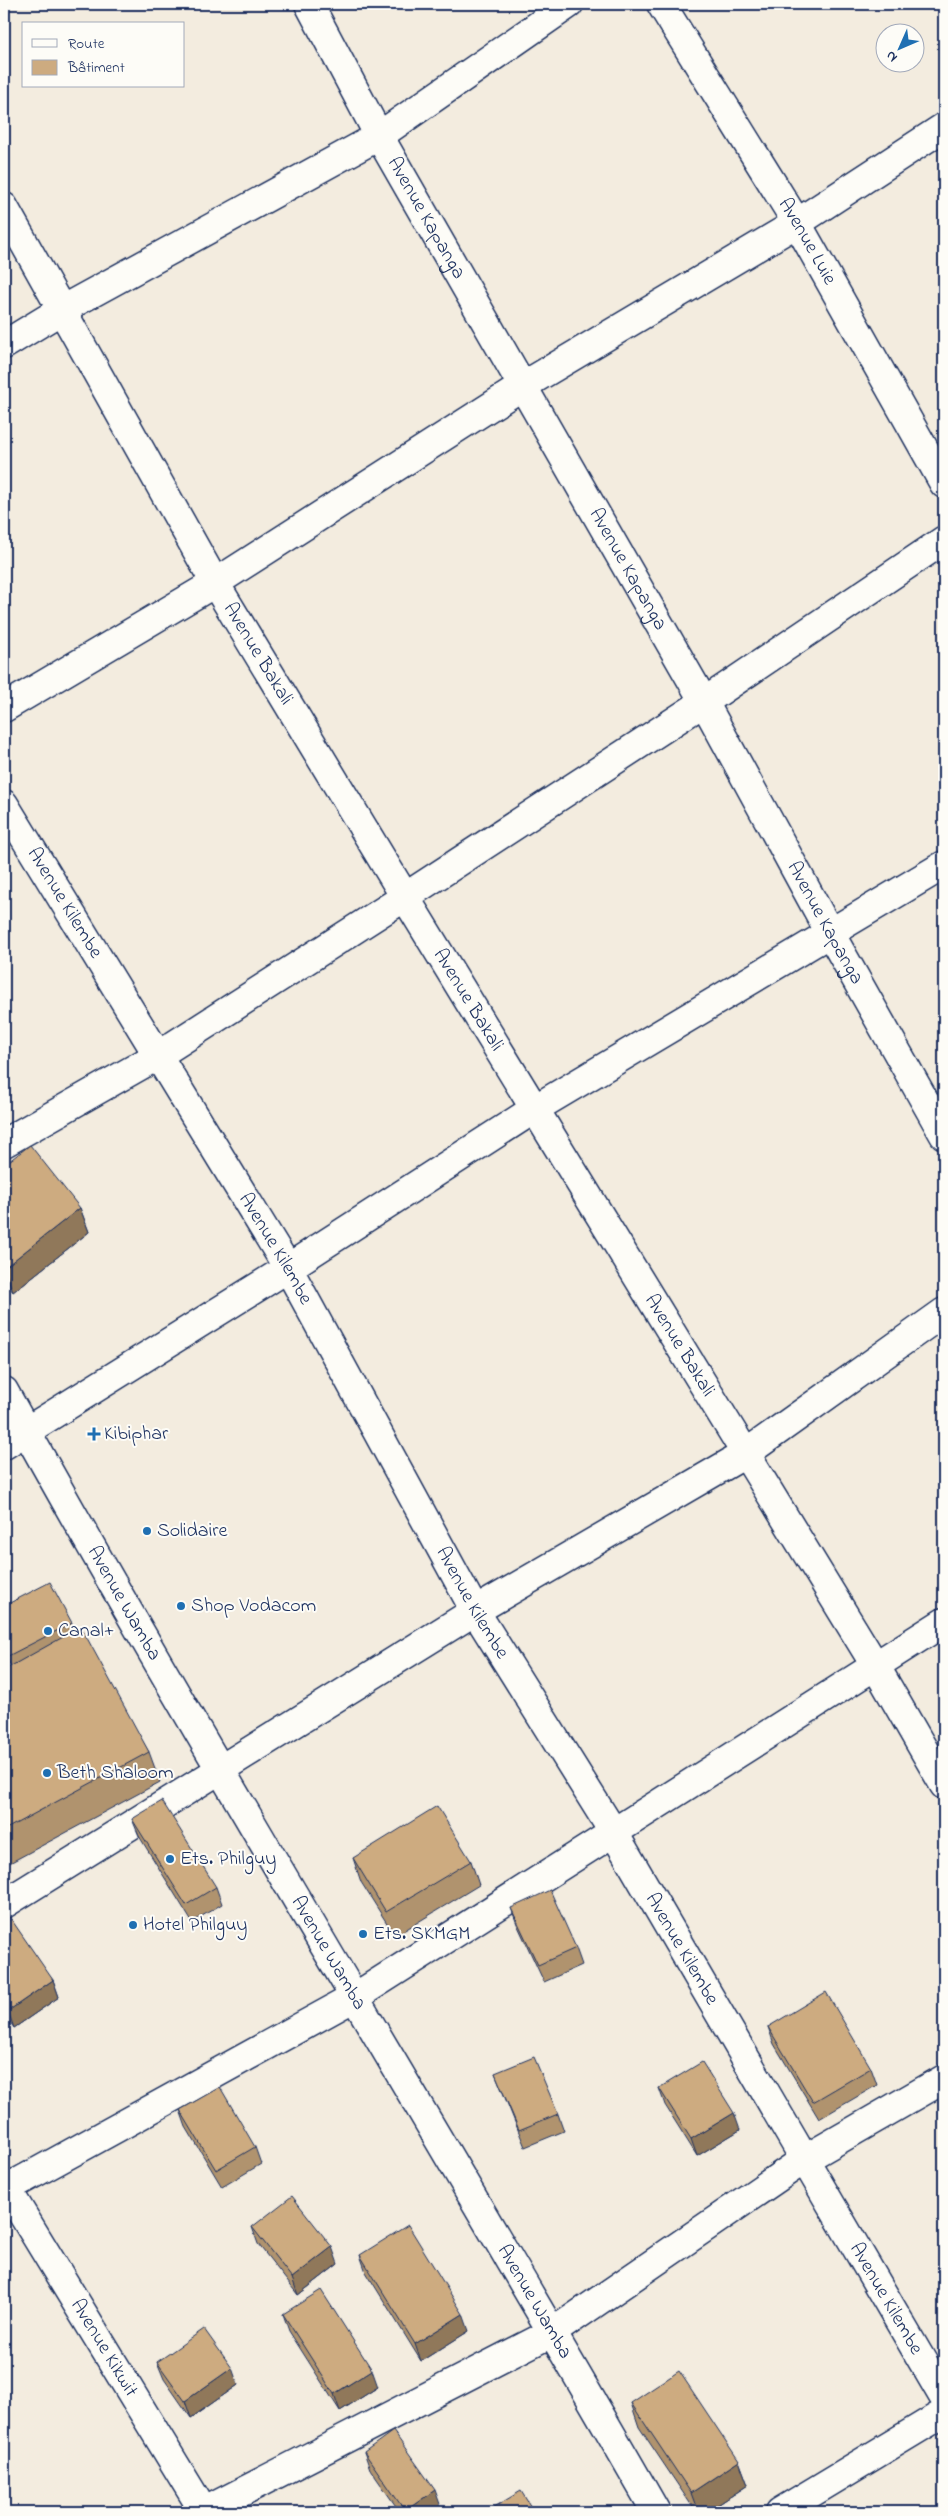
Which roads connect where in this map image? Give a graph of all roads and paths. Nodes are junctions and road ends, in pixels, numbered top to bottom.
1 (309, 4) edge
2 (569, 4) edge
3 (661, 4) edge
4 (944, 127) edge
5 (378, 136) junction
6 (4, 207) edge
7 (797, 223) junction
8 (63, 309) junction
9 (4, 345) edge
10 (521, 387) junction
11 (944, 484) edge
12 (944, 540) edge
13 (215, 583) junction
14 (704, 702) junction
15 (4, 708) edge
16 (4, 804) edge
17 (944, 865) edge
18 (404, 897) junction
19 (830, 934) junction
20 (157, 1056) junction
21 (536, 1108) junction
22 (944, 1135) edge
23 (4, 1143) edge
24 (288, 1268) junction
25 (944, 1312) edge
26 (4, 1391) edge
27 (15, 1438) edge
28 (746, 1454) junction
29 (475, 1611) junction
30 (944, 1622) edge
31 (875, 1665) junction
32 (222, 1770) junction
33 (944, 1785) edge
34 (614, 1833) junction
35 (4, 1904) edge
36 (355, 1997) junction
37 (944, 2079) edge
38 (805, 2159) junction
39 (5, 2188) edge
40 (553, 2332) junction
41 (944, 2398) edge
42 (944, 2413) edge
43 (204, 2512) edge
44 (656, 2512) edge
45 (780, 2512) edge

1 - 5 street, Avenue Kapanga
2 - 5 street
3 - 7 street, Avenue Luie
4 - 7 street
5 - 8 street
5 - 10 street, Avenue Kapanga
6 - 8 street, Avenue Bakali
7 - 10 street
7 - 11 street, Avenue Luie
8 - 9 street
8 - 13 street, Avenue Bakali
10 - 13 street
10 - 14 street, Avenue Kapanga
12 - 14 street
13 - 15 street
13 - 18 street, Avenue Bakali
14 - 18 street
14 - 19 street, Avenue Kapanga
16 - 20 street, Avenue Kilembe
17 - 19 street
18 - 20 street
18 - 21 street, Avenue Bakali
19 - 21 street
19 - 22 street, Avenue Kapanga
20 - 23 street
20 - 24 street, Avenue Kilembe
21 - 24 street
21 - 28 street, Avenue Bakali
24 - 27 street
24 - 29 street, Avenue Kilembe
25 - 28 street
26 - 27 street, Avenue Wamba
27 - 32 street, Avenue Wamba
28 - 29 street
28 - 31 street, Avenue Bakali
29 - 32 street
29 - 34 street, Avenue Kilembe
30 - 31 street
31 - 33 street, Avenue Bakali
31 - 34 street
32 - 35 street
32 - 36 street, Avenue Wamba
34 - 36 street
34 - 38 street, Avenue Kilembe
36 - 39 street
36 - 40 street, Avenue Wamba
37 - 38 street
38 - 40 street
38 - 41 street, Avenue Kilembe
39 - 43 street, Avenue Kikwit
40 - 43 street
40 - 44 street, Avenue Wamba
42 - 45 street

